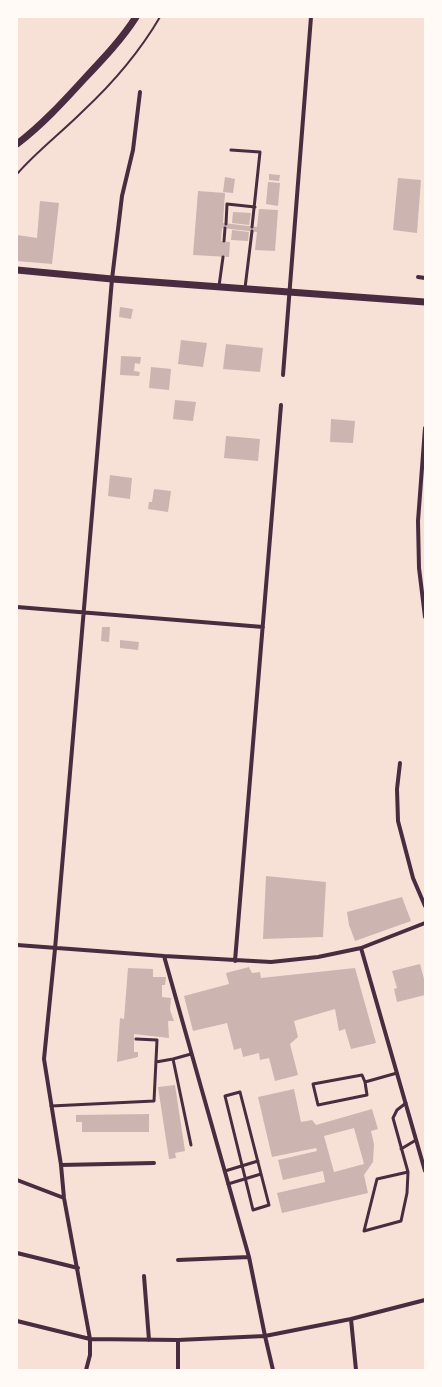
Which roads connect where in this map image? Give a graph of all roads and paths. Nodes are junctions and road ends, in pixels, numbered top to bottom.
1 (136, 17) edge
2 (160, 17) edge
3 (311, 17) edge
4 (140, 92) dead end
5 (17, 144) edge
6 (231, 150) dead end
7 (17, 174) edge
8 (254, 207) junction
9 (226, 224) dead end
10 (252, 227) dead end
11 (225, 228) dead end
12 (252, 231) dead end
13 (224, 241) dead end
14 (223, 257) dead end
15 (17, 270) edge
16 (418, 277) dead end
17 (425, 278) edge
18 (112, 279) junction
19 (219, 286) junction
20 (245, 288) junction
21 (288, 291) junction
22 (425, 302) edge
23 (283, 375) dead end
24 (281, 405) dead end
25 (425, 428) edge
26 (17, 607) edge
27 (84, 612) junction
28 (425, 617) edge
29 (263, 627) junction
30 (400, 763) dead end
31 (425, 906) edge
32 (425, 923) edge
33 (17, 945) edge
34 (361, 948) junction
35 (55, 949) junction
36 (164, 956) junction
37 (235, 961) junction
38 (136, 1039) dead end
39 (191, 1054) junction
40 (173, 1059) junction
41 (156, 1062) junction
42 (397, 1073) junction
43 (365, 1082) junction
44 (406, 1103) junction
45 (51, 1106) junction
46 (416, 1140) junction
47 (190, 1145) dead end
48 (401, 1149) junction
49 (258, 1161) junction
50 (154, 1163) dead end
51 (61, 1165) junction
52 (243, 1166) junction
53 (225, 1171) junction
54 (425, 1171) edge
55 (408, 1172) junction
56 (261, 1174) junction
57 (246, 1178) junction
58 (17, 1180) edge
59 (228, 1184) junction
60 (64, 1198) junction
61 (17, 1252) edge
62 (249, 1257) junction
63 (178, 1260) dead end
64 (78, 1268) junction
65 (144, 1276) dead end
66 (425, 1300) edge
67 (351, 1319) junction
68 (17, 1321) edge
69 (264, 1336) junction
70 (90, 1339) junction
71 (149, 1340) junction
72 (178, 1340) junction
73 (86, 1370) edge
74 (178, 1370) edge
75 (274, 1370) edge
76 (356, 1370) edge

1 - 5 street
2 - 7 path
3 - 21 street
4 - 18 street
6 - 8 lane
8 - 9 lane
8 - 10 lane
11 - 13 lane
12 - 20 lane
14 - 19 lane
15 - 18 street
16 - 17 street
18 - 19 street
18 - 27 street
19 - 20 street
20 - 21 street
21 - 22 street
21 - 23 street
24 - 29 street
25 - 28 street
26 - 27 street
27 - 29 street
27 - 35 street
29 - 37 street
30 - 31 street
32 - 34 street
33 - 35 street
34 - 37 street
34 - 42 street
35 - 36 street
35 - 45 street
36 - 37 street
36 - 39 street
38 - 41 lane
39 - 40 lane
39 - 53 street
40 - 41 lane
40 - 47 lane
41 - 45 lane
42 - 43 lane
42 - 44 street
43 - 43 lane
44 - 46 street
44 - 48 lane
45 - 51 street
46 - 48 lane
46 - 54 street
48 - 55 lane
49 - 52 lane
49 - 52 lane
49 - 56 lane
50 - 51 street
51 - 60 street
52 - 53 lane
52 - 57 lane
53 - 59 street
55 - 55 lane
56 - 57 lane
56 - 57 lane
57 - 59 lane
58 - 60 street
59 - 62 street
60 - 64 street
61 - 64 street
62 - 63 street
62 - 69 street
64 - 70 street
65 - 71 street
66 - 67 street
67 - 69 street
67 - 76 street
68 - 70 street
69 - 72 street
69 - 75 street
70 - 71 street
70 - 73 street
71 - 72 street
72 - 74 street

